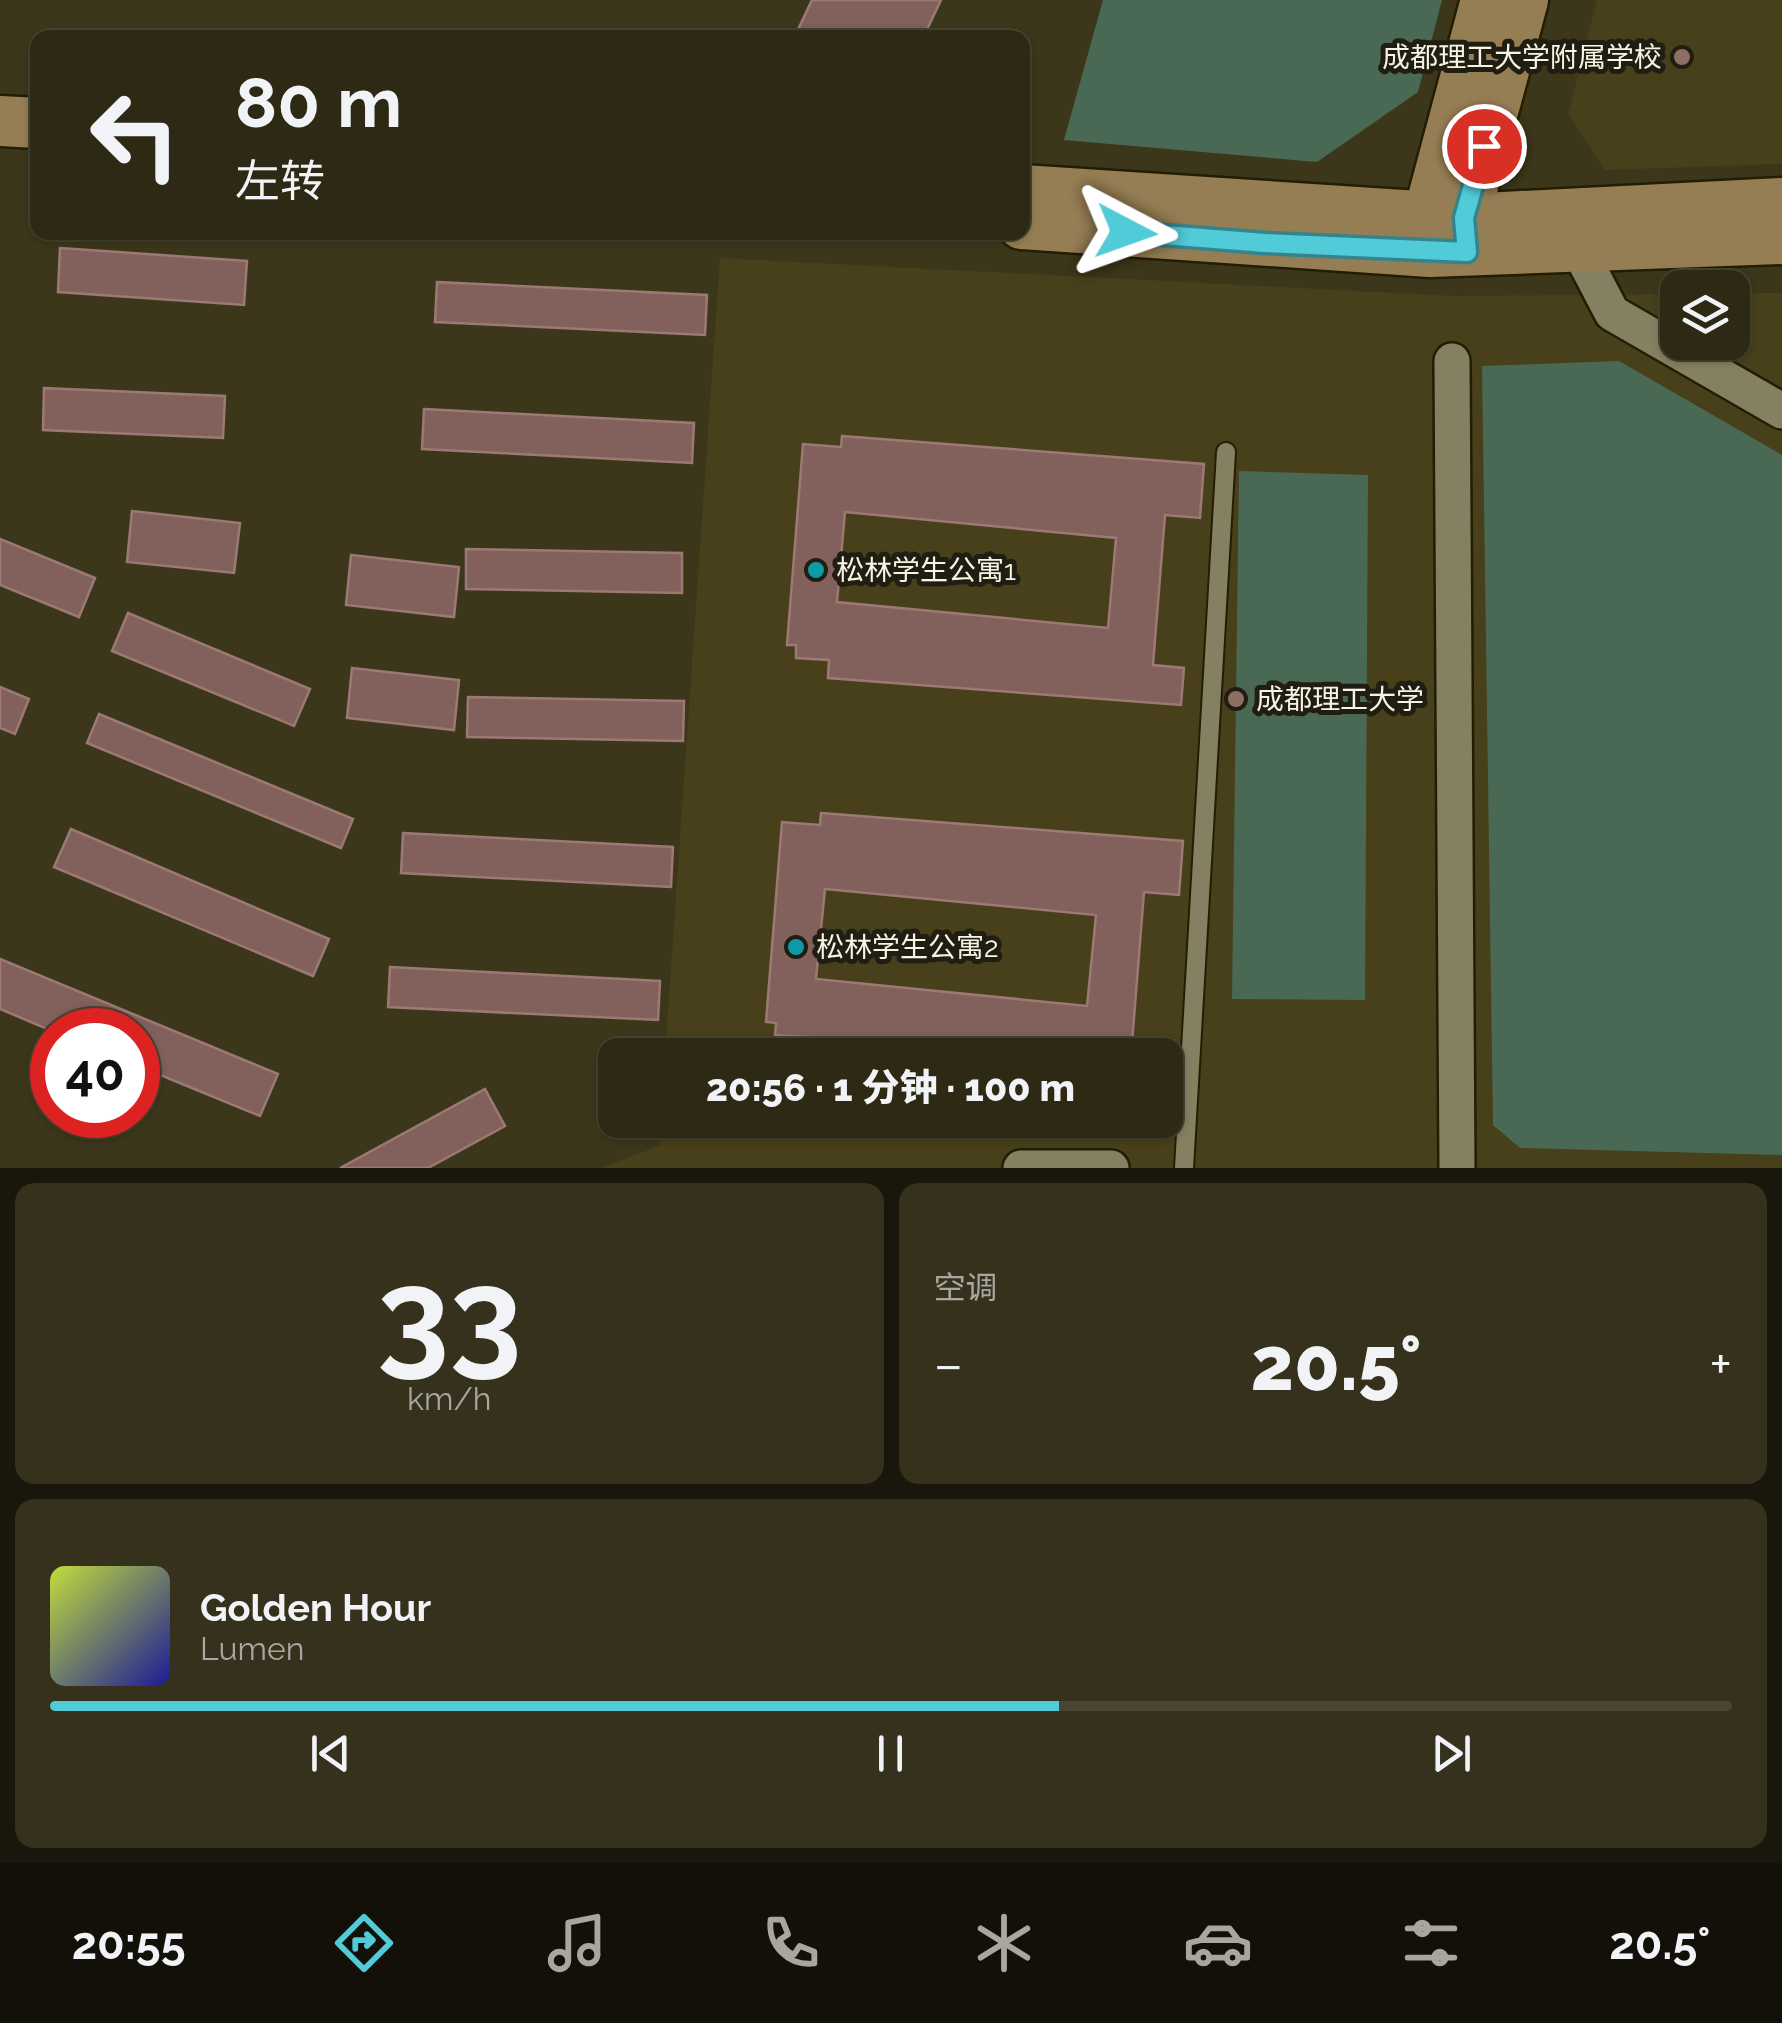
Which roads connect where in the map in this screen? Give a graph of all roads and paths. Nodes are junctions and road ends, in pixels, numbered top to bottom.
1 (1486, 0) edge
2 (1523, 0) edge
3 (0, 120) edge
4 (30, 122) edge
5 (0, 152) edge
6 (30, 154) edge
7 (1030, 191) edge
8 (1782, 204) edge
9 (1030, 224) edge
10 (1447, 235) junction
11 (1782, 239) edge
12 (1578, 248) junction
13 (1452, 361) dead end
14 (1782, 411) edge
15 (1226, 452) dead end
16 (1020, 1168) edge
17 (1112, 1168) edge
18 (1184, 1168) edge
19 (1457, 1168) edge

1 - 10 street
2 - 10 street
3 - 4 street
5 - 6 street
7 - 10 street
8 - 10 street
9 - 10 street
10 - 12 street
11 - 12 street
12 - 14 street
13 - 19 street
15 - 18 lane
16 - 17 street

